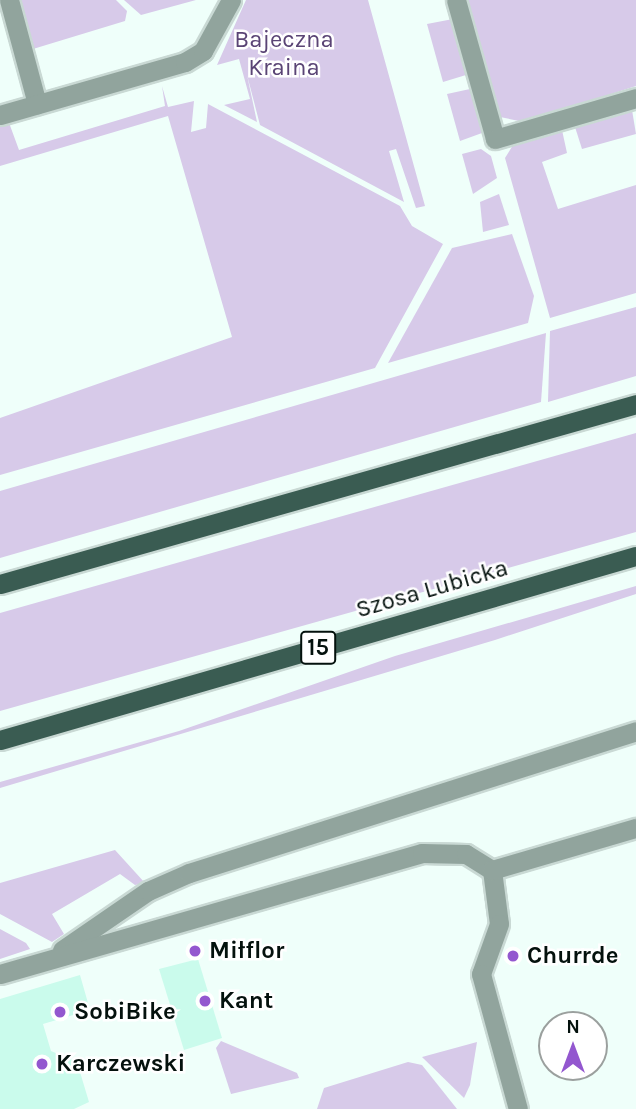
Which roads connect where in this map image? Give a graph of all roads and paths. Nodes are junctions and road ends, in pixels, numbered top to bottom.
1 (9, 0) edge
2 (232, 0) edge
3 (456, 0) edge
4 (636, 98) edge
5 (37, 104) junction
6 (0, 116) edge
7 (636, 404) edge
8 (636, 556) edge
9 (0, 584) edge
10 (636, 731) edge
11 (0, 740) edge
12 (636, 828) edge
13 (492, 870) junction
14 (51, 957) junction
15 (0, 974) edge
16 (518, 1109) edge

1 - 5 street
2 - 5 street
3 - 4 street
5 - 6 street
7 - 9 main road
8 - 11 main road, Szosa Lubicka / 15
10 - 14 street
12 - 13 street
13 - 14 street
13 - 16 street
14 - 15 street

